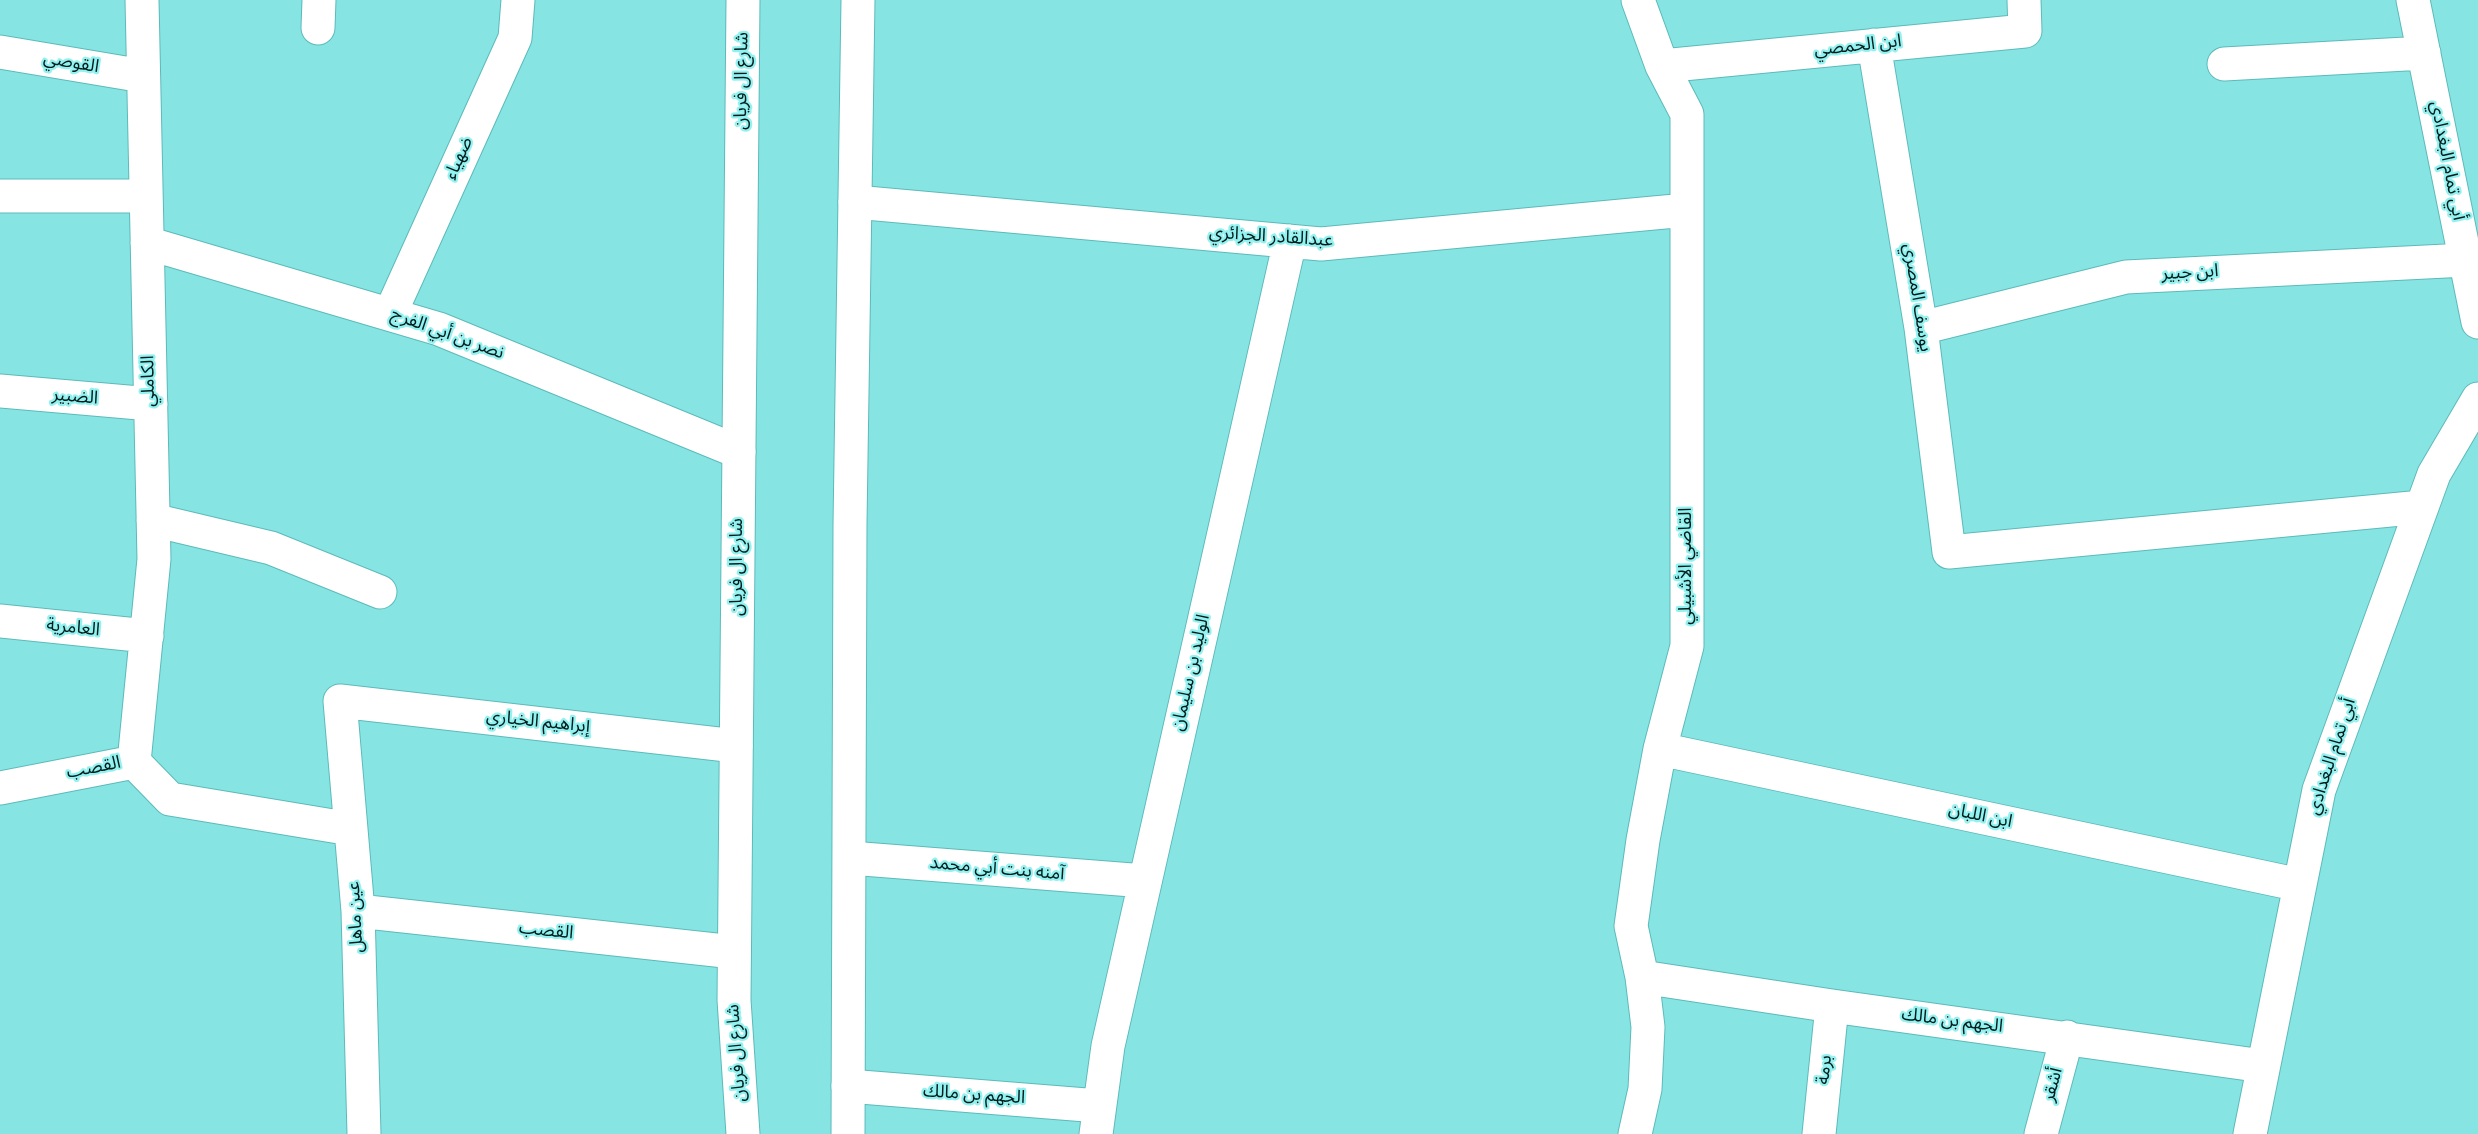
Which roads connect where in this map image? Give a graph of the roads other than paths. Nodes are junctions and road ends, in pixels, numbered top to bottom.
1 (142, 0) edge
2 (518, 0) edge
3 (743, 0) edge
4 (858, 0) edge
5 (1638, 0) edge
6 (2024, 0) edge
7 (2413, 0) edge
8 (1874, 45) junction
9 (0, 52) edge
10 (2424, 53) junction
11 (2223, 64) dead end
12 (1662, 66) junction
13 (143, 76) junction
14 (0, 196) edge
15 (146, 196) junction
16 (855, 202) junction
17 (1686, 210) junction
18 (1290, 241) junction
19 (147, 243) junction
20 (2466, 260) junction
21 (390, 314) junction
22 (2478, 322) edge
23 (1921, 328) junction
24 (0, 391) edge
25 (2478, 399) edge
26 (151, 404) junction
27 (739, 452) junction
28 (2422, 507) junction
29 (153, 520) junction
30 (380, 592) dead end
31 (0, 621) edge
32 (147, 636) junction
33 (340, 701) joint
34 (736, 746) junction
35 (1660, 749) junction
36 (134, 762) junction
37 (0, 788) edge
38 (351, 829) junction
39 (850, 858) junction
40 (1145, 881) junction
41 (2300, 885) junction
42 (358, 911) junction
43 (734, 952) junction
44 (1642, 977) junction
45 (1832, 1006) junction
46 (2067, 1037) junction
47 (2263, 1066) junction
48 (848, 1086) junction
49 (1098, 1120) edge
50 (364, 1134) edge
51 (743, 1134) edge
52 (848, 1134) edge
53 (1635, 1134) edge
54 (1820, 1134) edge
55 (2041, 1134) edge
56 (2250, 1134) edge

1 - 13 street, الكاملي
2 - 21 street, ضهياء
3 - 27 street, شارع ال فريان
4 - 16 street
5 - 12 street, القاضي الأشبيلي
6 - 8 street, ابن الحمصي
7 - 10 street, أبي تمام البغدادي
8 - 12 street, ابن الحمصي
8 - 23 street, يوسف المصري
9 - 13 street, القوصي
10 - 11 street
10 - 20 street, أبي تمام البغدادي
12 - 17 street, القاضي الأشبيلي
13 - 15 street, الكاملي
14 - 15 street
15 - 19 street, الكاملي
16 - 18 street, عبدالقادر الجزائري
16 - 39 street
17 - 18 street, عبدالقادر الجزائري
17 - 35 street, القاضي الأشبيلي
18 - 40 street, الوليد بن سليمان
19 - 21 street, نصر بن أبي الفرج
19 - 26 street, الكاملي
20 - 22 street, أبي تمام البغدادي
20 - 23 street, ابن جبير
21 - 27 street, نصر بن أبي الفرج
23 - 28 street, يوسف المصري
24 - 26 street, الضبير
25 - 28 street, أبي تمام البغدادي
26 - 29 street, الكاملي
27 - 34 street, شارع ال فريان
28 - 41 street, أبي تمام البغدادي
29 - 30 street
29 - 32 street, الكاملي
31 - 32 street, العامرية
32 - 36 street, الكاملي
33 - 34 street, إبراهيم الخياري
33 - 38 street, عين ماهل
34 - 43 street, شارع ال فريان
35 - 41 street, ابن اللبان
35 - 44 street, القاضي الأشبيلي
36 - 37 street, القصب
36 - 38 street, القصب
38 - 42 street, عين ماهل
39 - 40 street, آمنه بنت أبي محمد
39 - 48 street
40 - 49 street, الوليد بن سليمان
41 - 47 street, أبي تمام البغدادي
42 - 43 street, القصب
42 - 50 street, عين ماهل
43 - 51 street, شارع ال فريان
44 - 45 street, الجهم بن مالك
44 - 53 street, القاضي الأشبيلي
45 - 46 street, الجهم بن مالك
45 - 54 street, برمة
46 - 47 street, الجهم بن مالك
46 - 55 street, أشقر
47 - 56 street, أبي تمام البغدادي
48 - 49 street, الجهم بن مالك
48 - 52 street

